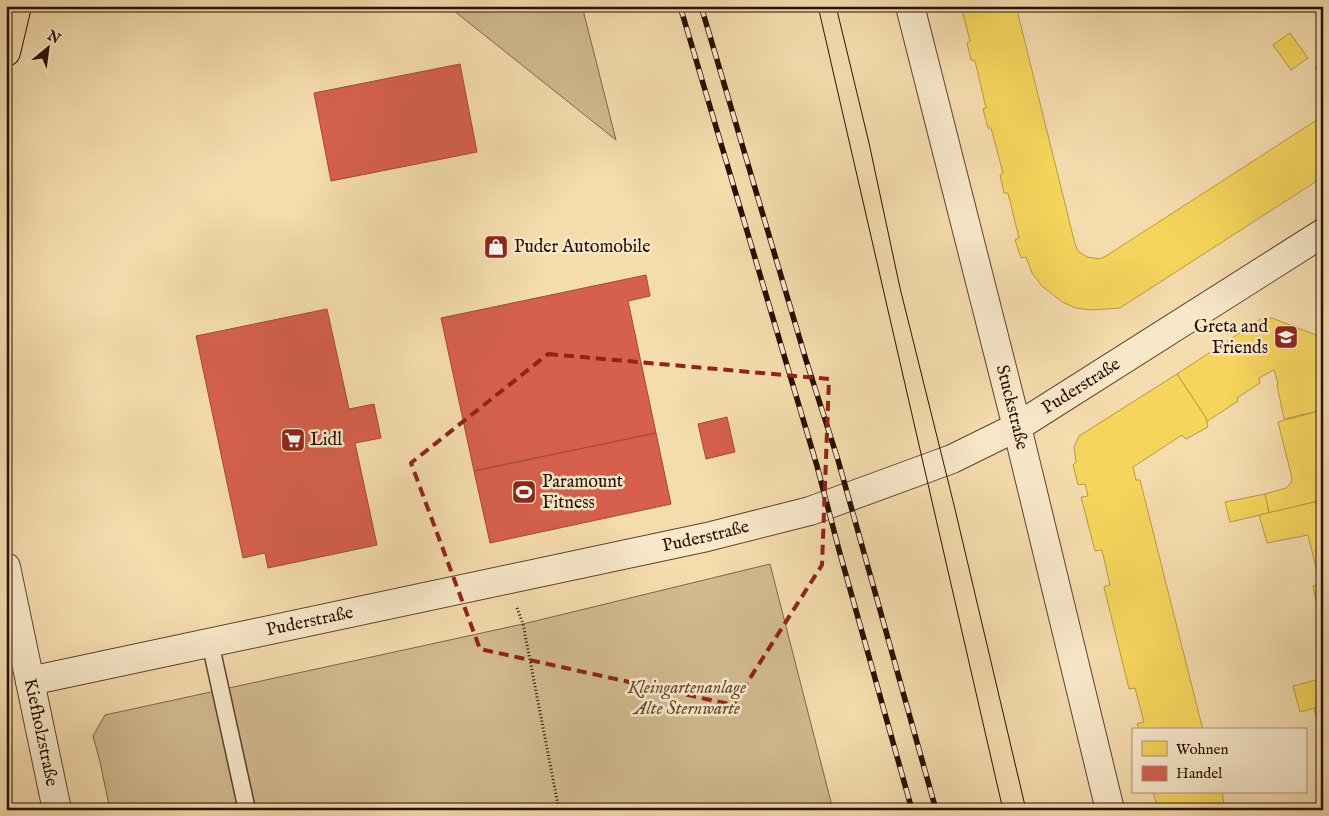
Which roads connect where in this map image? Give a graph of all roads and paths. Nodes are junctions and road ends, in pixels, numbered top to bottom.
1 (17, 6) edge
2 (910, 6) edge
3 (6, 52) edge
4 (1323, 233) edge
5 (1017, 427) junction
6 (6, 567) edge
7 (506, 580) junction
8 (210, 642) junction
9 (30, 681) junction
10 (57, 810) edge
11 (247, 810) edge
12 (558, 810) edge
13 (1110, 810) edge

1 - 3 highway
2 - 5 street, Stuckstraße
4 - 5 street, Puderstraße
5 - 7 street, Puderstraße
5 - 13 street, Stuckstraße
6 - 9 street, Kiefholzstraße
7 - 8 street, Puderstraße
7 - 12 path
8 - 9 street, Puderstraße
8 - 11 lane
9 - 10 street, Kiefholzstraße

